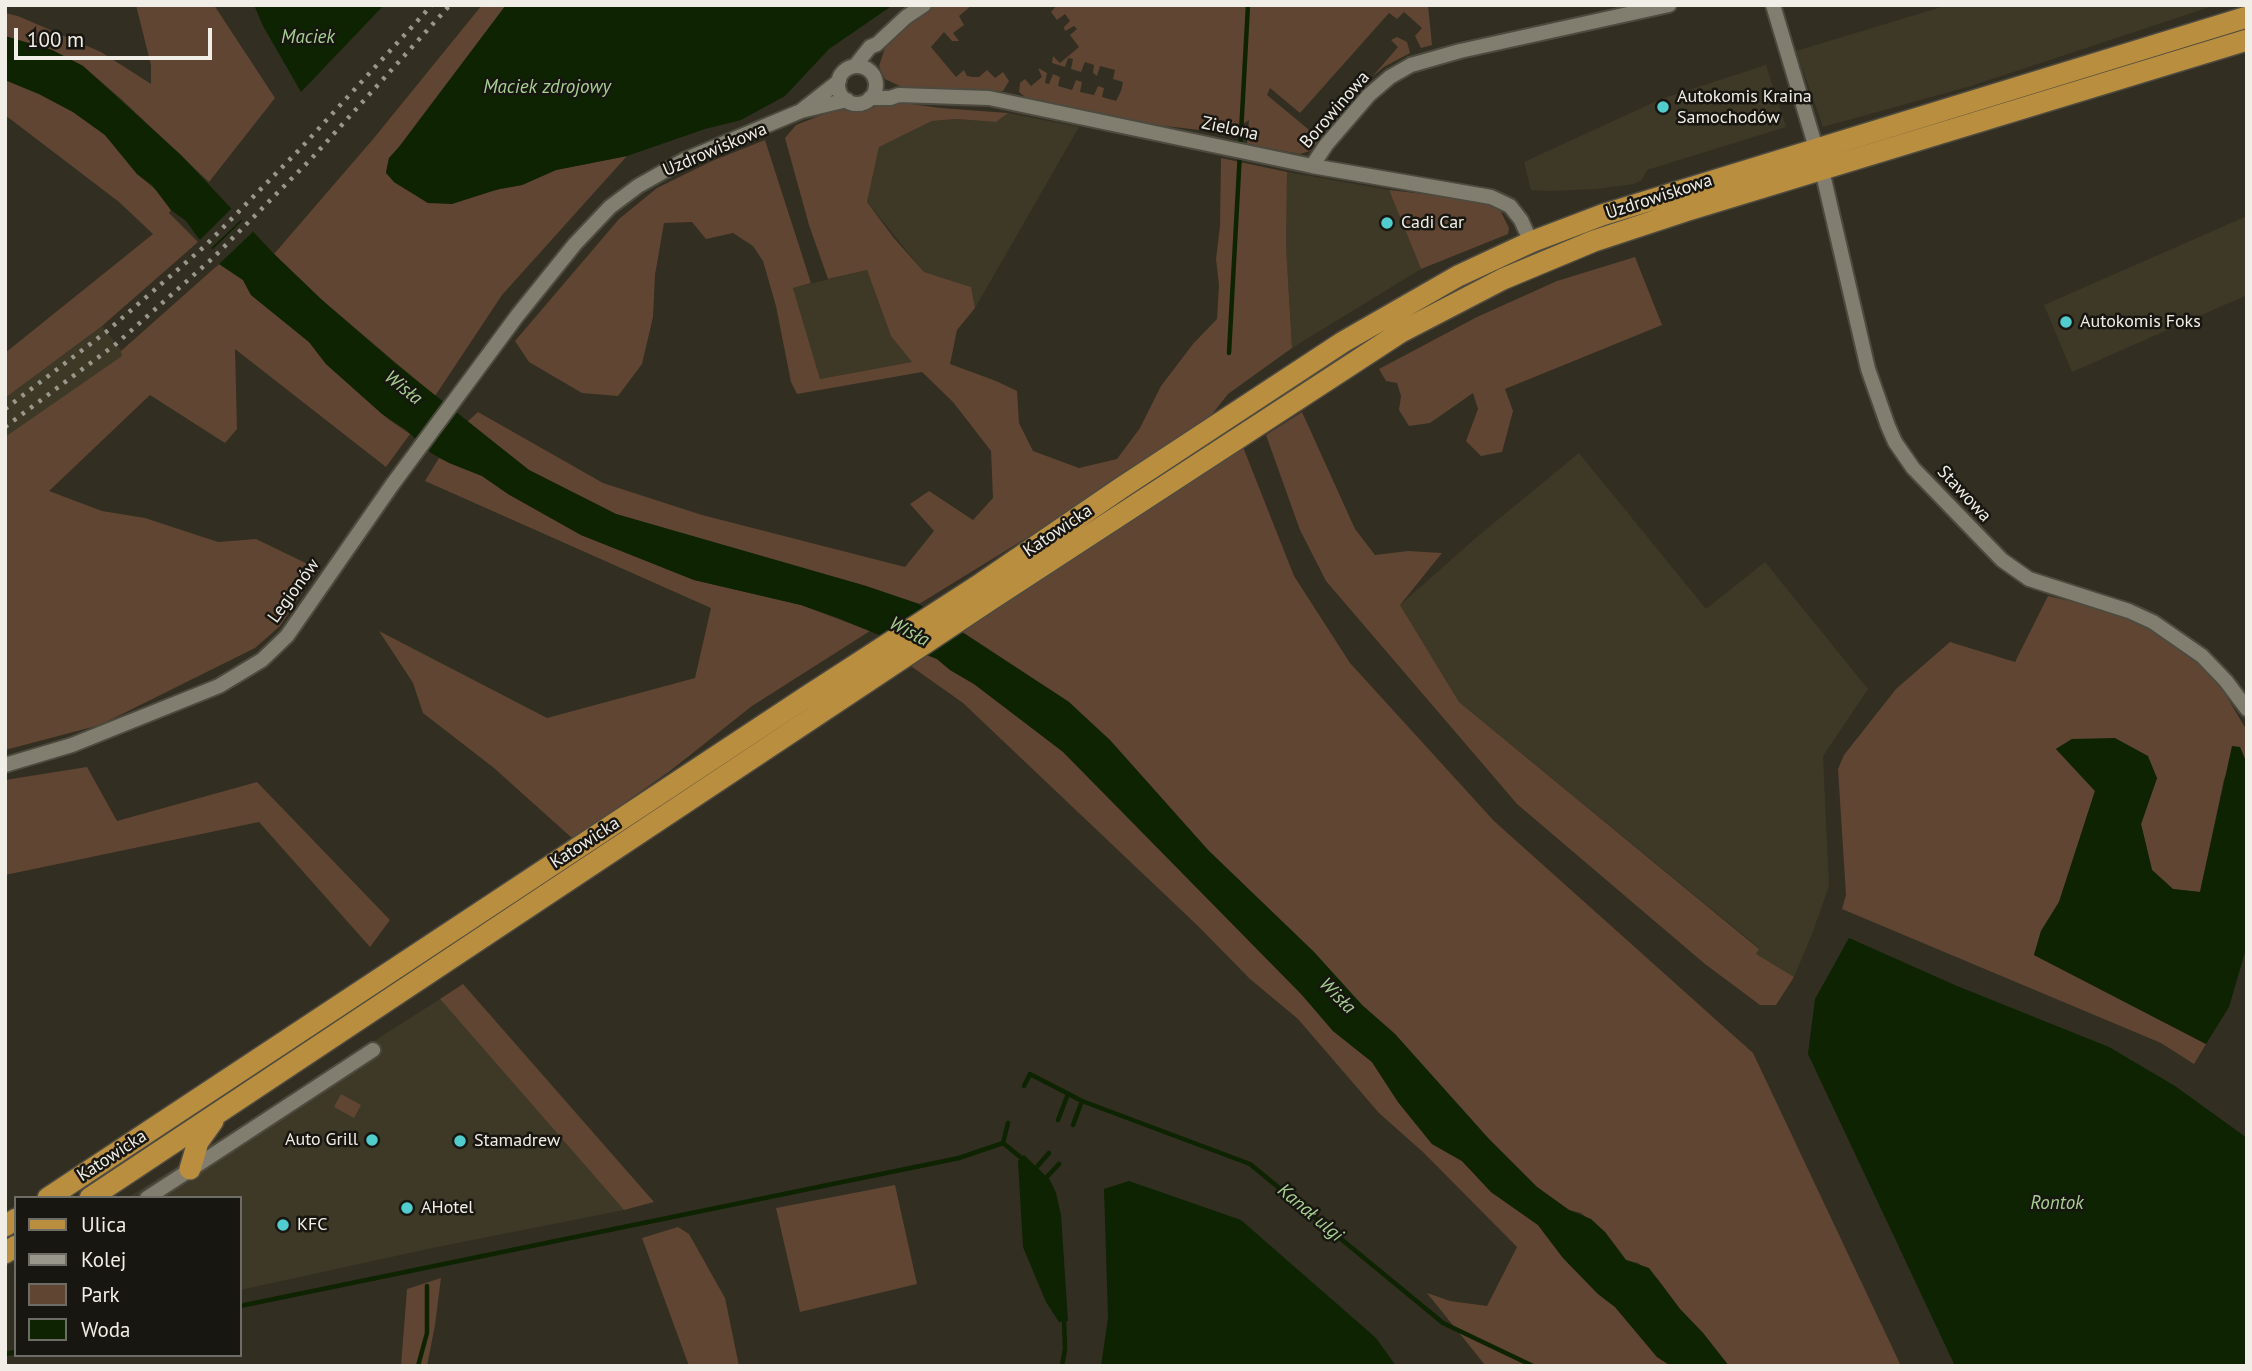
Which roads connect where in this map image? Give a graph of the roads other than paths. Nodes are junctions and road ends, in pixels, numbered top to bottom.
1 (924, 5) edge
2 (1669, 5) edge
3 (1773, 5) edge
4 (2247, 17) edge
5 (2247, 40) edge
6 (877, 44) junction
7 (855, 66) junction
8 (873, 76) junction
9 (839, 81) junction
10 (899, 95) junction
11 (870, 98) junction
12 (846, 100) junction
13 (802, 111) junction
14 (1844, 139) junction
15 (1816, 148) junction
16 (1312, 166) junction
17 (1822, 170) junction
18 (1531, 242) junction
19 (517, 316) joint
20 (1121, 488) joint
21 (1134, 506) joint
22 (986, 592) junction
23 (2247, 709) edge
24 (5, 765) edge
25 (373, 1050) dead end
26 (219, 1113) junction
27 (190, 1169) junction
28 (51, 1196) edge
29 (93, 1196) edge
30 (150, 1196) edge

1 - 6 street
2 - 16 street, Borowinowa
3 - 15 street
4 - 14 main road, Uzdrowiskowa
5 - 17 main road, Uzdrowiskowa
6 - 7 street
6 - 8 street
7 - 8 street
7 - 9 street
8 - 10 street
8 - 11 street
9 - 12 street
9 - 13 street, Uzdrowiskowa
10 - 11 street, Zielona
10 - 16 street, Zielona
11 - 12 street
12 - 13 street, Uzdrowiskowa
13 - 19 street, Uzdrowiskowa
14 - 15 main road, Uzdrowiskowa
14 - 17 main road
15 - 18 main road, Uzdrowiskowa
16 - 18 street, Zielona
17 - 21 main road, Uzdrowiskowa
17 - 23 street, Stawowa
18 - 20 main road, Uzdrowiskowa
19 - 24 street, Legionów
20 - 22 main road, Katowicka
21 - 22 main road, Katowicka
22 - 26 main road, Katowicka
22 - 28 main road, Katowicka
25 - 27 street
26 - 27 main road
26 - 29 main road, Katowicka
27 - 30 street

